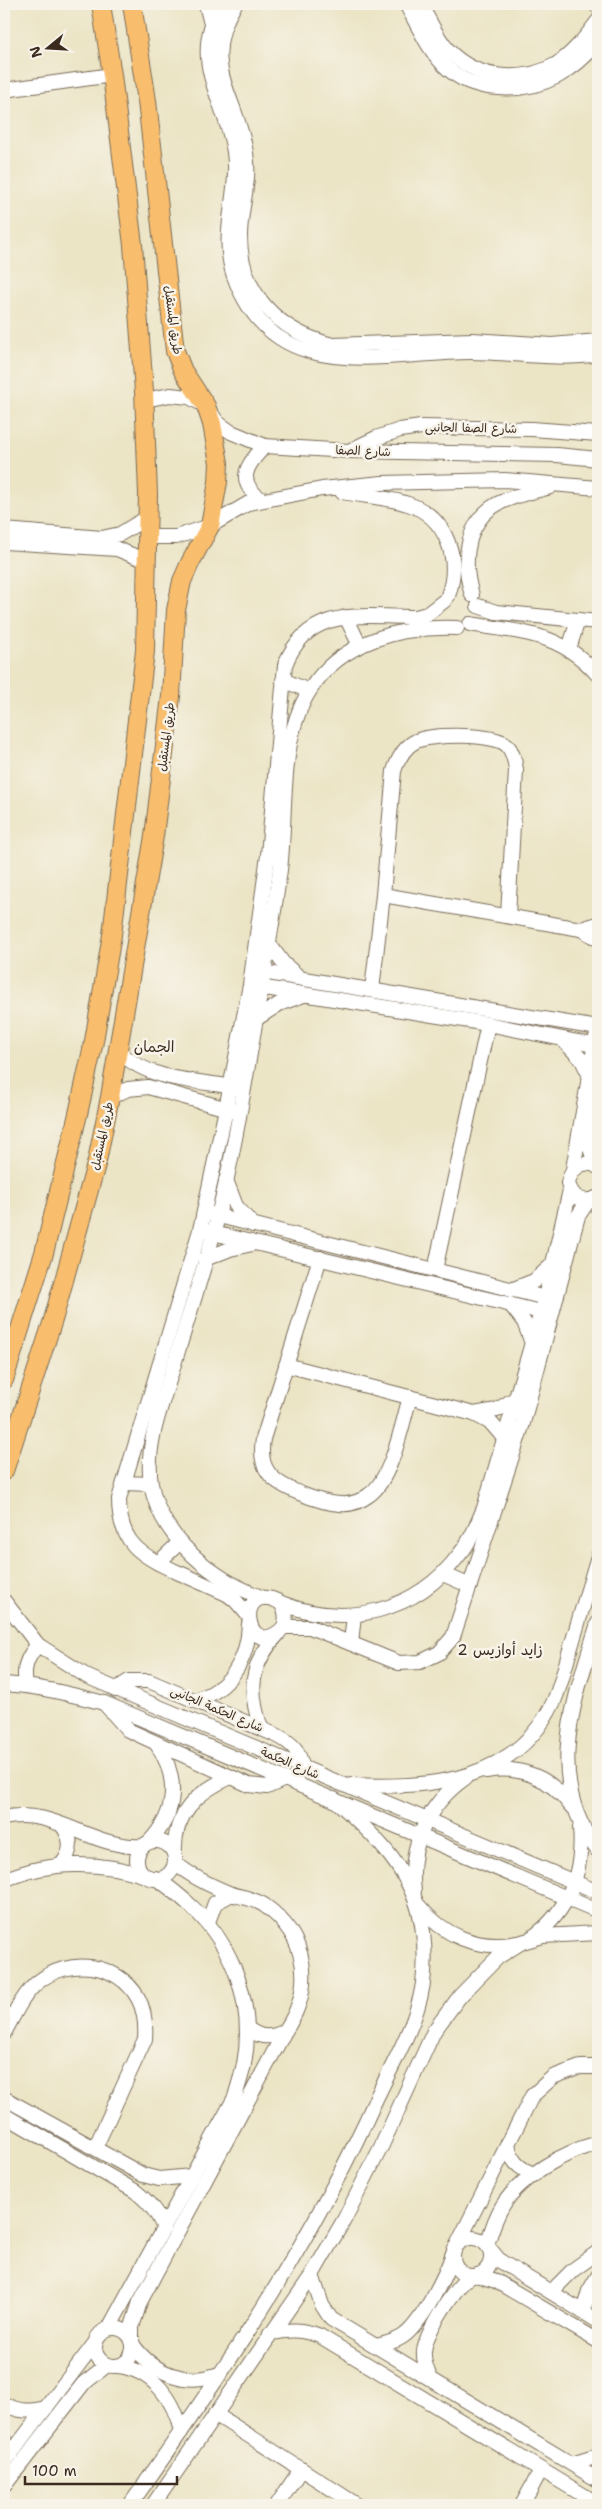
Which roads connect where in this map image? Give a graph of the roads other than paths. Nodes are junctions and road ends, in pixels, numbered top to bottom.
1 (101, 4) edge
2 (132, 4) edge
3 (206, 4) edge
4 (222, 4) edge
5 (235, 4) edge
6 (406, 4) edge
7 (420, 4) edge
8 (594, 4) edge
9 (598, 7) edge
10 (598, 21) edge
11 (212, 28) junction
12 (598, 42) edge
13 (112, 75) junction
14 (526, 81) junction
15 (4, 90) edge
16 (247, 291) junction
17 (598, 341) edge
18 (598, 354) edge
19 (145, 400) junction
20 (206, 406) junction
21 (598, 434) edge
22 (265, 446) junction
23 (349, 451) junction
24 (598, 459) edge
25 (557, 484) junction
26 (598, 488) edge
27 (322, 489) junction
28 (261, 499) junction
29 (148, 517) junction
30 (210, 526) junction
31 (4, 530) edge
32 (148, 537) junction
33 (4, 542) edge
34 (147, 561) junction
35 (446, 599) junction
36 (475, 601) junction
37 (346, 617) junction
38 (578, 620) junction
39 (598, 622) edge
40 (463, 626) junction
41 (360, 646) junction
42 (569, 649) junction
43 (598, 675) edge
44 (283, 680) junction
45 (309, 690) junction
46 (131, 775) junction
47 (160, 786) junction
48 (125, 833) junction
49 (154, 836) junction
50 (384, 894) junction
51 (508, 916) junction
52 (598, 924) edge
53 (581, 929) junction
54 (598, 939) edge
55 (269, 944) junction
56 (259, 972) junction
57 (300, 978) junction
58 (256, 986) junction
59 (372, 990) junction
60 (304, 994) junction
61 (432, 1000) junction
62 (430, 1015) junction
63 (256, 1019) junction
64 (488, 1024) junction
65 (598, 1026) edge
66 (561, 1039) junction
67 (596, 1046) edge
68 (118, 1050) junction
69 (590, 1074) junction
70 (230, 1086) junction
71 (244, 1089) junction
72 (598, 1091) edge
73 (110, 1097) junction
74 (232, 1111) junction
75 (597, 1166) edge
76 (573, 1169) junction
77 (226, 1179) junction
78 (570, 1190) junction
79 (593, 1199) edge
80 (204, 1213) junction
81 (218, 1216) junction
82 (256, 1227) junction
83 (206, 1231) junction
84 (256, 1243) junction
85 (374, 1255) junction
86 (320, 1258) junction
87 (205, 1259) junction
88 (552, 1264) junction
89 (435, 1270) junction
90 (371, 1271) junction
91 (66, 1276) junction
92 (32, 1288) junction
93 (512, 1290) junction
94 (510, 1304) junction
95 (549, 1306) junction
96 (532, 1343) junction
97 (286, 1366) junction
98 (4, 1380) edge
99 (410, 1397) junction
100 (516, 1398) junction
101 (474, 1414) junction
102 (517, 1421) junction
103 (504, 1438) junction
104 (4, 1471) edge
105 (124, 1483) junction
106 (151, 1484) junction
107 (180, 1542) junction
108 (598, 1556) edge
109 (158, 1563) junction
110 (443, 1574) junction
111 (470, 1586) junction
112 (264, 1598) junction
113 (4, 1601) edge
114 (281, 1603) junction
115 (354, 1615) junction
116 (248, 1620) junction
117 (598, 1623) edge
118 (281, 1630) junction
119 (351, 1643) junction
120 (38, 1645) junction
121 (562, 1675) junction
122 (580, 1681) junction
123 (4, 1684) edge
124 (26, 1685) junction
125 (115, 1690) junction
126 (195, 1700) junction
127 (104, 1703) junction
128 (260, 1728) junction
129 (155, 1742) junction
130 (303, 1769) junction
131 (474, 1774) junction
132 (231, 1777) junction
133 (285, 1779) junction
134 (342, 1785) junction
135 (334, 1799) junction
136 (577, 1817) junction
137 (4, 1818) edge
138 (426, 1820) junction
139 (62, 1825) junction
140 (420, 1835) junction
141 (146, 1844) junction
142 (598, 1851) edge
143 (175, 1860) junction
144 (62, 1864) junction
145 (152, 1878) junction
146 (4, 1880) edge
147 (575, 1882) junction
148 (598, 1892) edge
149 (232, 1894) junction
150 (568, 1898) junction
151 (416, 1900) junction
152 (598, 1911) edge
153 (208, 1922) junction
154 (598, 1933) edge
155 (525, 1941) junction
156 (247, 2028) junction
157 (285, 2031) junction
158 (4, 2033) edge
159 (598, 2067) edge
160 (4, 2098) edge
161 (4, 2115) edge
162 (38, 2116) junction
163 (30, 2130) junction
164 (360, 2135) junction
165 (508, 2143) junction
166 (598, 2143) edge
167 (382, 2145) junction
168 (95, 2148) junction
169 (128, 2166) junction
170 (535, 2174) junction
171 (192, 2176) junction
172 (119, 2182) junction
173 (164, 2228) junction
174 (488, 2247) junction
175 (456, 2248) junction
176 (598, 2252) edge
177 (312, 2275) junction
178 (474, 2276) junction
179 (598, 2276) edge
180 (551, 2292) junction
181 (584, 2312) junction
182 (598, 2321) edge
183 (110, 2328) junction
184 (270, 2334) junction
185 (598, 2341) edge
186 (95, 2343) junction
187 (132, 2343) junction
188 (376, 2346) junction
189 (113, 2366) junction
190 (219, 2374) junction
191 (430, 2378) junction
192 (4, 2404) edge
193 (46, 2408) junction
194 (215, 2414) junction
195 (500, 2420) junction
196 (180, 2432) junction
197 (4, 2436) edge
198 (489, 2438) junction
199 (598, 2456) edge
200 (6, 2460) edge
201 (572, 2464) junction
202 (301, 2469) junction
203 (541, 2470) junction
204 (154, 2472) junction
205 (598, 2480) edge
206 (169, 2482) junction
207 (4, 2486) edge
208 (598, 2504) edge
209 (130, 2505) edge
210 (153, 2505) edge
211 (276, 2505) edge
212 (358, 2505) edge
213 (522, 2505) edge

1 - 13 main road
2 - 20 main road, طريق المستقبل
3 - 11 street
4 - 11 street
5 - 16 street
6 - 14 street
7 - 14 street
8 - 9 street
10 - 14 street
11 - 16 street
12 - 14 street
13 - 15 street
13 - 19 main road
16 - 17 street
16 - 18 street
19 - 20 street, شارع الصفا
19 - 29 main road
20 - 22 street, شارع الصفا
20 - 30 main road, طريق المستقبل
21 - 23 street, شارع الصفا الجانبى
22 - 23 street, شارع الصفا
22 - 28 street
23 - 24 street, شارع الصفا
25 - 26 street
25 - 27 street
25 - 36 street
27 - 28 street
27 - 35 street
28 - 30 street
29 - 31 street
29 - 32 main road
30 - 32 street
30 - 47 main road, طريق المستقبل
32 - 34 main road
33 - 34 street
34 - 46 main road
35 - 36 street
35 - 37 street
35 - 40 street
36 - 38 street
36 - 40 street
37 - 41 street
37 - 44 street
38 - 39 street
38 - 42 street
40 - 41 street
40 - 42 street
41 - 45 street
42 - 43 street
44 - 45 street
44 - 56 street
45 - 55 street
46 - 47 main road
46 - 48 main road
47 - 49 main road, طريق المستقبل
48 - 49 main road
48 - 92 main road
49 - 68 main road, طريق المستقبل
50 - 51 street
50 - 51 street
50 - 59 street
51 - 53 street
52 - 53 street
53 - 54 street
55 - 56 street
55 - 57 street
56 - 57 street
56 - 58 street
57 - 59 street
58 - 60 street
58 - 63 street
58 - 70 street
59 - 61 street
60 - 62 street
60 - 63 street
61 - 62 street
61 - 65 street
62 - 64 street
63 - 71 street
64 - 66 street
64 - 89 street
65 - 67 street
66 - 67 street
66 - 69 street
67 - 69 street
68 - 70 street
68 - 73 main road, طريق المستقبل
69 - 76 street
70 - 71 street
70 - 74 street
71 - 74 street
72 - 75 street
73 - 74 street
73 - 91 main road, طريق المستقبل
74 - 77 street
74 - 80 street
75 - 76 street
76 - 78 street
77 - 81 street
77 - 82 street
78 - 79 street
78 - 88 street
79 - 95 street
80 - 81 street
80 - 83 street
81 - 82 street
81 - 83 street
82 - 85 street
83 - 84 street
83 - 87 street
83 - 105 street
84 - 86 street
84 - 87 street
85 - 89 street
85 - 90 street
86 - 90 street
86 - 97 street
87 - 106 street
88 - 93 street
88 - 95 street
89 - 93 street
90 - 94 street
91 - 92 main road
91 - 104 main road, طريق المستقبل
92 - 98 main road
93 - 95 street
94 - 95 street
94 - 96 street
95 - 96 street
95 - 102 street
96 - 100 street
97 - 99 street
97 - 99 street
99 - 101 street
100 - 101 street
100 - 102 street
101 - 103 street
102 - 103 street
102 - 111 street
103 - 110 street
105 - 106 street
105 - 109 street
106 - 107 street
107 - 109 street
107 - 112 street
108 - 121 street
109 - 116 street
110 - 111 street
110 - 115 street
111 - 119 street
112 - 114 street
112 - 116 street
113 - 120 street, شارع الحكمة
114 - 115 street
114 - 118 street
115 - 119 street
116 - 118 street
116 - 126 street
117 - 122 street
118 - 119 street
118 - 128 street
120 - 124 street
120 - 125 street, شارع الحكمة
121 - 122 street
121 - 131 street
122 - 136 street
123 - 124 street, شارع الحكمة
124 - 127 street, شارع الحكمة
125 - 126 street, شارع الحكمة الجانبى
125 - 130 street, شارع الحكمة
126 - 128 street, شارع الحكمة الجانبى
127 - 129 street
127 - 133 street, شارع الحكمة
128 - 130 street, شارع الحكمة الجانبى
129 - 132 street
129 - 141 street
130 - 134 street, شارع الحكمة
131 - 134 street
131 - 136 street
131 - 138 street
132 - 133 street
132 - 143 street
133 - 135 street, شارع الحكمة
134 - 138 street, شارع الحكمة
135 - 140 street, شارع الحكمة
135 - 151 street
136 - 142 street
136 - 147 street
137 - 139 street
138 - 140 street
138 - 147 street, شارع الحكمة
139 - 141 street
139 - 144 street
140 - 150 street, شارع الحكمة
140 - 151 street
141 - 143 street
141 - 145 street
143 - 145 street
143 - 149 street
144 - 145 street
144 - 146 street
145 - 153 street
147 - 148 street, شارع الحكمة
147 - 150 street
149 - 153 street
149 - 157 street
150 - 152 street, شارع الحكمة
150 - 155 street
151 - 155 street
151 - 164 street
153 - 156 street
154 - 155 street
155 - 167 street
156 - 157 street
156 - 171 street
157 - 187 street
158 - 168 street
159 - 165 street
160 - 162 street
161 - 163 street
162 - 163 street
162 - 168 street
163 - 172 street
164 - 167 street
164 - 190 street
165 - 170 street
165 - 175 street
166 - 170 street
167 - 177 street
168 - 169 street
169 - 171 street
169 - 172 street
170 - 174 street
171 - 173 street
172 - 173 street
173 - 183 street
174 - 175 street
174 - 178 street
174 - 180 street
175 - 178 street
175 - 188 street
176 - 180 street
177 - 184 street
177 - 188 street
178 - 185 street
178 - 191 street
179 - 181 street
180 - 181 street
181 - 182 street
183 - 186 street
183 - 187 street
184 - 194 street
184 - 198 street
186 - 189 street
186 - 193 street
187 - 189 street
187 - 190 street
188 - 191 street
189 - 196 street
189 - 207 street
190 - 196 street
191 - 195 street
192 - 193 street
193 - 200 street
194 - 202 street
194 - 206 street
195 - 198 street
195 - 201 street
196 - 204 street
197 - 200 street
198 - 203 street
199 - 201 street
201 - 205 street
202 - 211 street
202 - 212 street
203 - 208 street
203 - 213 street
204 - 206 street
204 - 209 street
206 - 210 street

